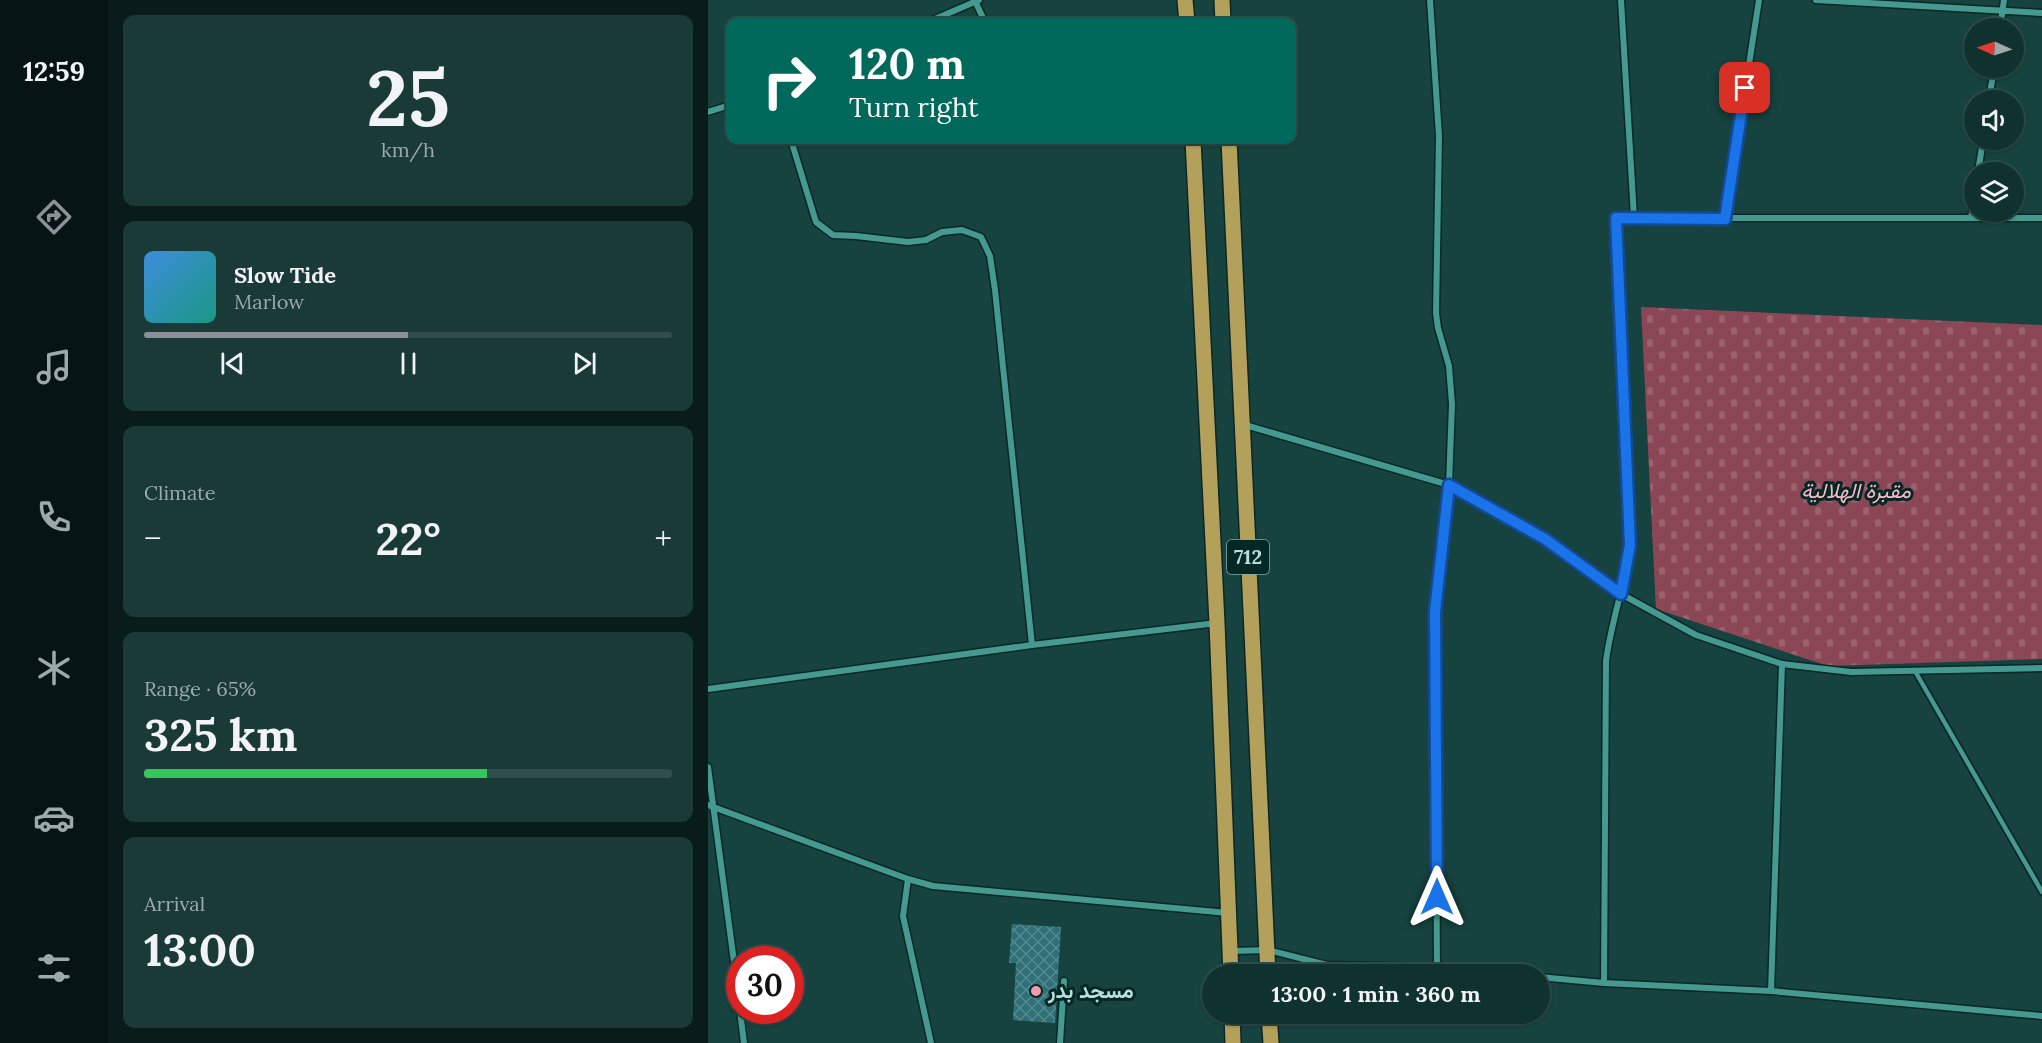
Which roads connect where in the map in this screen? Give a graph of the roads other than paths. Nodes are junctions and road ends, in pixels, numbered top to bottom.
1 (1185, 0) edge
2 (1222, 0) edge
3 (1430, 0) edge
4 (1621, 0) edge
5 (1759, 0) edge
6 (1816, 0) edge
7 (2004, 0) edge
8 (977, 1) edge
9 (2003, 12) junction
10 (2042, 13) edge
11 (937, 18) edge
12 (983, 18) edge
13 (1186, 18) edge
14 (1223, 18) edge
15 (2002, 18) edge
16 (726, 106) edge
17 (708, 112) edge
18 (792, 144) edge
19 (1193, 144) edge
20 (1228, 144) edge
21 (1634, 218) junction
22 (1964, 218) edge
23 (2024, 218) edge
24 (2042, 218) edge
25 (1725, 219) junction
26 (1241, 423) junction
27 (1449, 485) junction
28 (1621, 594) junction
29 (1217, 623) junction
30 (1032, 645) junction
31 (1782, 664) junction
32 (2042, 668) edge
33 (1915, 670) junction
34 (708, 689) edge
35 (708, 767) edge
36 (710, 806) edge
37 (908, 879) junction
38 (2042, 892) edge
39 (1228, 913) junction
40 (731, 946) edge
41 (1268, 950) junction
42 (1230, 951) junction
43 (1231, 964) edge
44 (1268, 964) edge
45 (1323, 964) edge
46 (1437, 964) edge
47 (1550, 978) edge
48 (1064, 981) dead end
49 (1604, 983) junction
50 (1771, 991) junction
51 (2042, 1016) edge
52 (742, 1024) edge
53 (1232, 1024) edge
54 (1269, 1024) edge
55 (744, 1043) edge
56 (931, 1043) edge
57 (1060, 1043) edge
58 (1233, 1043) edge
59 (1270, 1043) edge

1 - 13 main road
2 - 14 main road
3 - 27 street
4 - 21 street
5 - 25 street
6 - 9 street
7 - 9 street
8 - 11 street
8 - 12 street
9 - 10 street
9 - 15 street
16 - 17 street
18 - 30 street
19 - 29 main road, 712
20 - 26 main road, 712
21 - 25 street
21 - 28 street
22 - 25 street
23 - 24 street
26 - 27 street
26 - 41 main road, 712
27 - 28 street
27 - 46 street
28 - 31 street
28 - 49 street
29 - 30 street
29 - 39 main road, 712
30 - 34 street
31 - 33 street
31 - 50 street
32 - 33 street
33 - 38 lane
35 - 36 street
36 - 37 street
36 - 40 street
37 - 39 street
37 - 56 street
39 - 42 main road, 712
41 - 42 street
41 - 44 main road, 712
41 - 45 street
42 - 43 main road, 712
47 - 49 street
48 - 57 street
49 - 50 street
50 - 51 street
52 - 55 street
53 - 58 main road
54 - 59 main road

